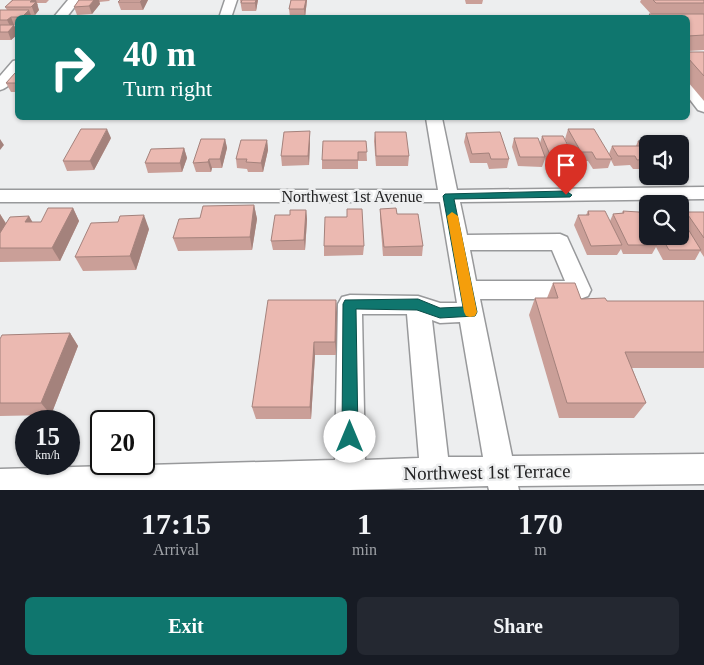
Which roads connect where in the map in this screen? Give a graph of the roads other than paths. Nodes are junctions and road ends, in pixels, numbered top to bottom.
1 (74, 0) edge
2 (231, 0) edge
3 (62, 15) edge
4 (226, 15) edge
5 (0, 65) edge
6 (15, 65) edge
7 (15, 67) edge
8 (0, 85) edge
9 (690, 90) edge
10 (704, 107) edge
11 (434, 120) edge
12 (704, 193) edge
13 (0, 196) edge
14 (448, 196) junction
15 (457, 243) junction
16 (468, 301) junction
17 (418, 304) junction
18 (704, 469) edge
19 (436, 473) junction
20 (350, 475) junction
21 (502, 481) edge
22 (0, 484) edge

1 - 3 street
2 - 4 street
5 - 6 street
7 - 8 street
9 - 10 street
11 - 14 street
12 - 14 street, Northwest 1st Avenue
13 - 14 street, Northwest 1st Avenue
14 - 15 street
15 - 16 street
15 - 16 street
16 - 17 street
16 - 21 street
17 - 19 street
17 - 20 street
18 - 21 street, Northwest 1st Terrace
19 - 20 street, Northwest 1st Terrace
19 - 21 street, Northwest 1st Terrace
20 - 22 street, Northwest 1st Terrace

